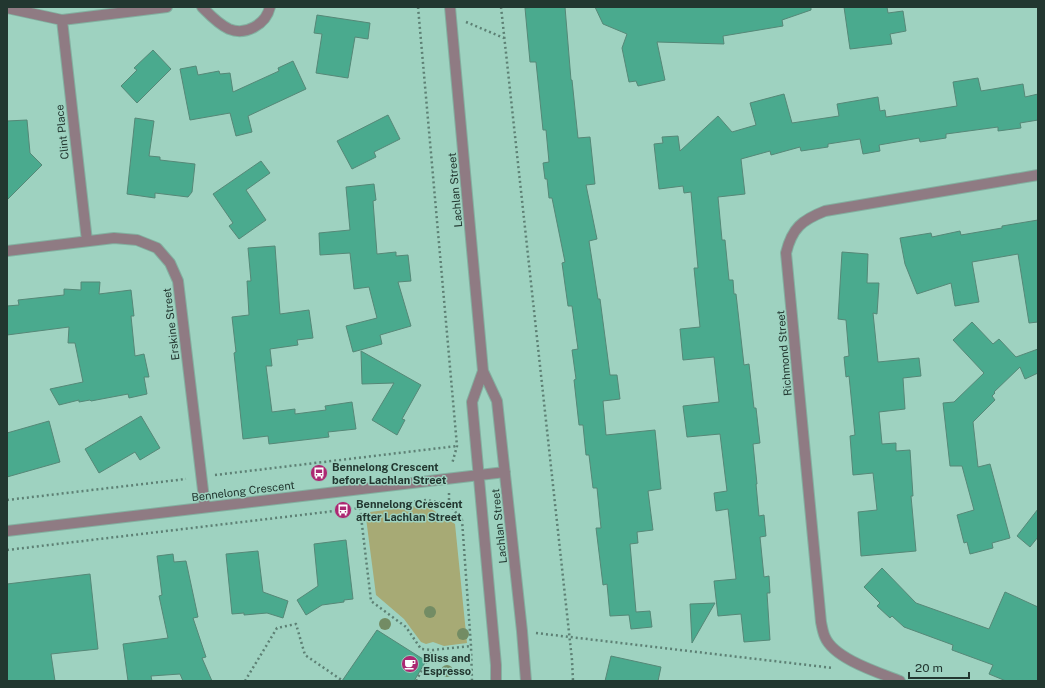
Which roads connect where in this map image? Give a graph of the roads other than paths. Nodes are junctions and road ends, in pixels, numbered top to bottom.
1 (167, 7) edge
2 (202, 7) edge
3 (270, 7) edge
4 (450, 7) edge
5 (7, 8) edge
6 (62, 20) junction
7 (1038, 175) edge
8 (87, 241) junction
9 (7, 251) edge
10 (484, 371) junction
11 (505, 472) junction
12 (478, 475) junction
13 (205, 508) junction
14 (7, 531) edge
15 (496, 681) edge
16 (526, 681) edge
17 (900, 681) edge

1 - 6 street
2 - 3 street
4 - 10 street, Lachlan Street
5 - 6 street
6 - 8 street, Clint Place
7 - 17 street, Richmond Street
8 - 9 street, Erskine Street
8 - 13 street, Erskine Street
10 - 11 street, Lachlan Street
10 - 12 street, Lachlan Street
11 - 12 street, Bennelong Crescent
11 - 16 street, Lachlan Street
12 - 13 street, Bennelong Crescent
12 - 15 street, Lachlan Street
13 - 14 street, Bennelong Crescent

